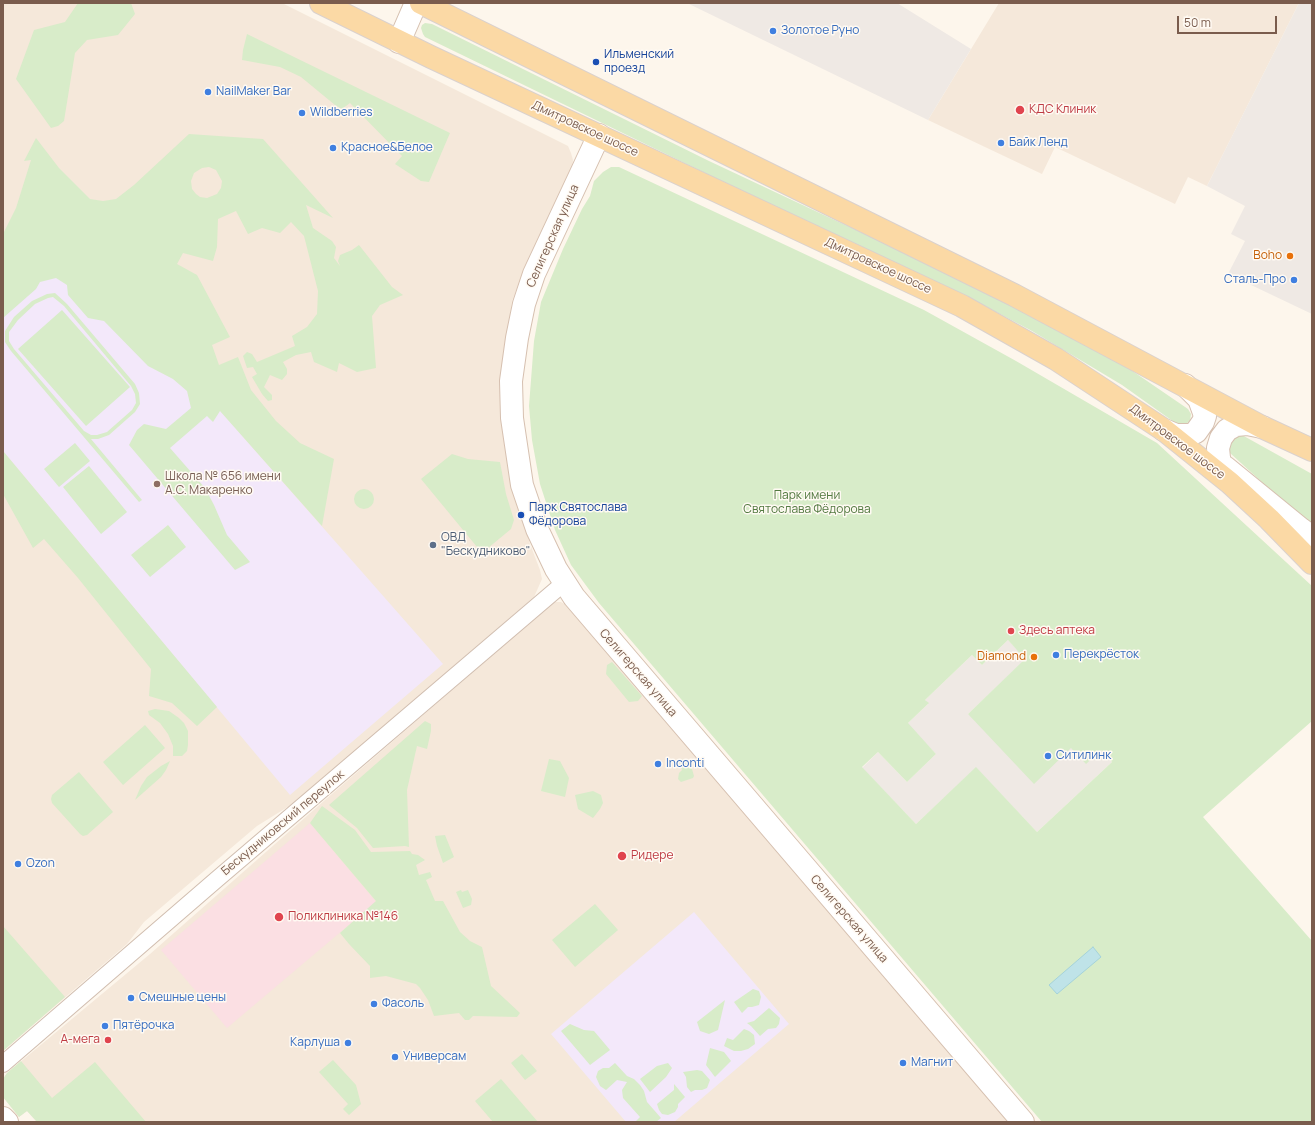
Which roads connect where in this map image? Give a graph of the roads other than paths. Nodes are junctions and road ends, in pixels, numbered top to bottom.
1 (321, 3) edge
2 (416, 3) edge
3 (421, 3) edge
4 (399, 42) junction
5 (598, 135) junction
6 (1182, 384) junction
7 (1262, 427) junction
8 (1164, 430) junction
9 (1188, 449) junction
10 (1312, 450) edge
11 (1221, 463) junction
12 (1230, 483) junction
13 (1312, 537) edge
14 (1312, 563) edge
15 (564, 583) junction
16 (3, 1064) edge
17 (3, 1118) edge
18 (7, 1122) edge
19 (1023, 1122) edge

1 - 4 main road, Дмитровское шоссе
2 - 4 street
3 - 6 main road
4 - 5 main road, Дмитровское шоссе
5 - 8 main road, Дмитровское шоссе
5 - 15 street, Селигерская улица
6 - 7 main road
6 - 8 street
7 - 10 main road
7 - 11 street
8 - 9 main road, Дмитровское шоссе
9 - 11 street, Дмитровское шоссе
9 - 12 main road, Дмитровское шоссе
11 - 12 street
11 - 13 street, Дмитровское шоссе
12 - 14 main road, Дмитровское шоссе
15 - 16 street, Бескудниковский переулок
15 - 19 street, Селигерская улица
17 - 18 street

